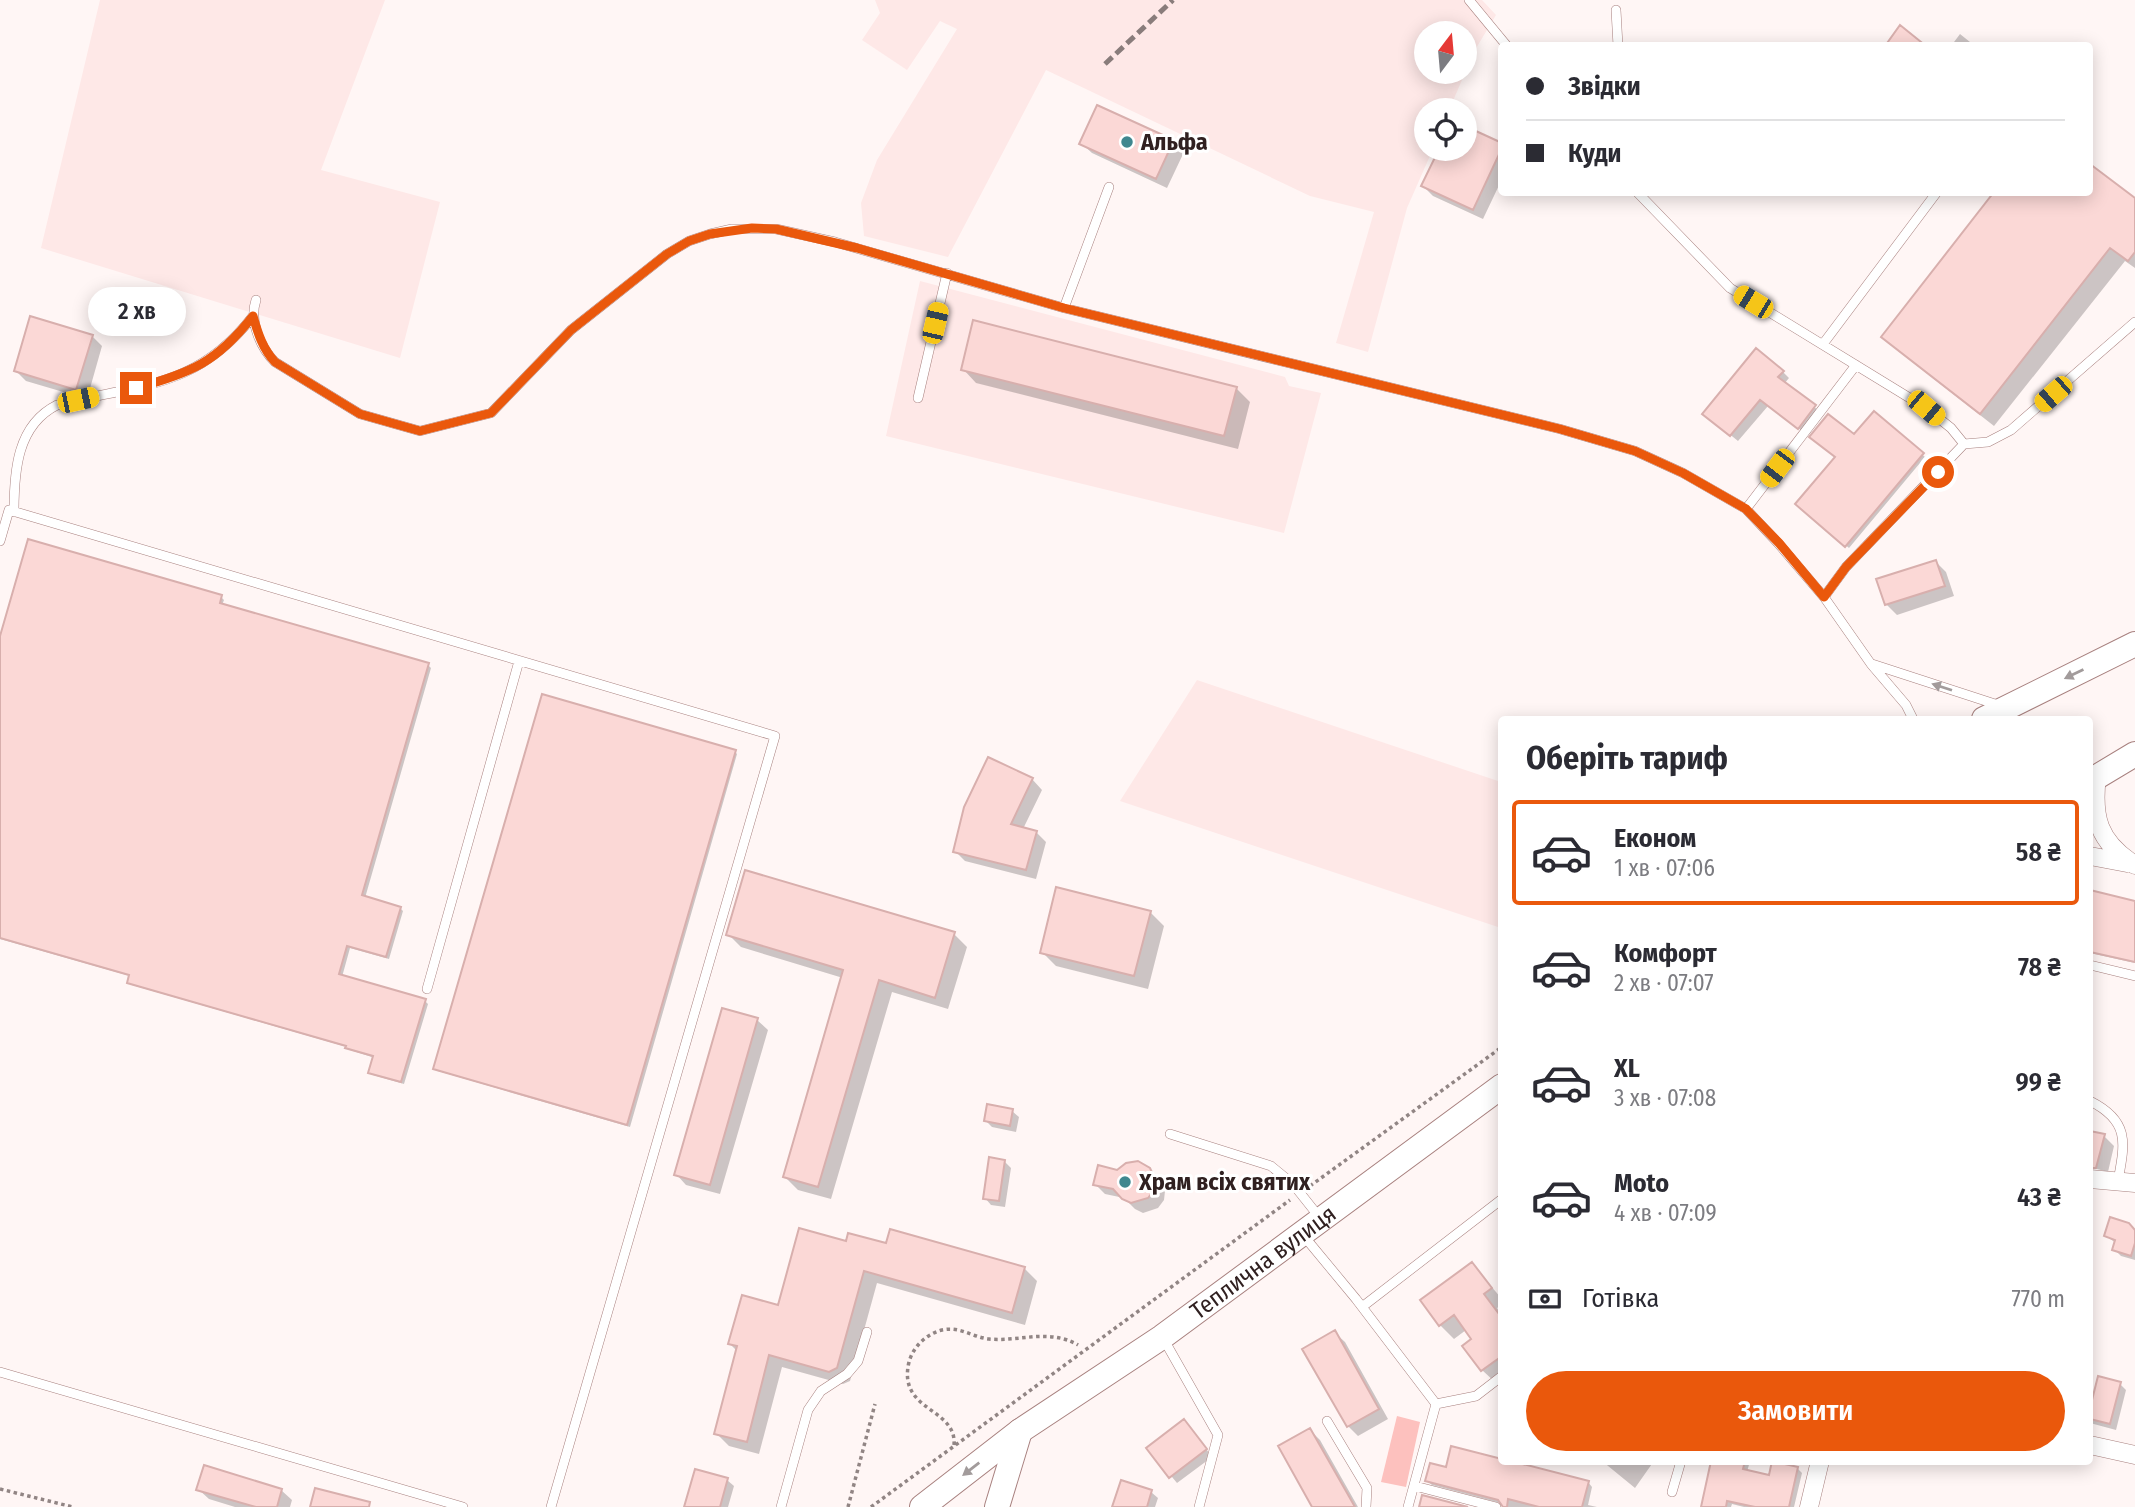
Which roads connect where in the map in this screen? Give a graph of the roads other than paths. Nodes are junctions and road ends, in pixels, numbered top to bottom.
1 (1469, 0) edge
2 (1616, 10) dead end
3 (1504, 42) edge
4 (1618, 42) edge
5 (1109, 187) dead end
6 (1641, 196) edge
7 (1934, 196) edge
8 (947, 273) junction
9 (256, 300) dead end
10 (1064, 308) junction
11 (253, 316) junction
12 (2135, 322) edge
13 (1823, 344) junction
14 (1856, 365) junction
15 (918, 398) dead end
16 (1964, 444) junction
17 (1746, 509) junction
18 (14, 512) junction
19 (0, 541) edge
20 (1824, 597) junction
21 (2135, 644) edge
22 (519, 661) junction
23 (1871, 664) junction
24 (2007, 707) junction
25 (1912, 716) edge
26 (1989, 716) edge
27 (2135, 754) edge
28 (2093, 778) edge
29 (2130, 855) edge
30 (2093, 857) edge
31 (2093, 966) edge
32 (2135, 976) edge
33 (427, 989) dead end
34 (1498, 1089) edge
35 (2093, 1103) edge
36 (1170, 1134) dead end
37 (2093, 1179) edge
38 (2127, 1182) edge
39 (1498, 1202) edge
40 (1311, 1227) junction
41 (1362, 1307) junction
42 (867, 1332) dead end
43 (1162, 1337) junction
44 (0, 1372) edge
45 (1498, 1379) edge
46 (1436, 1404) junction
47 (1327, 1421) dead end
48 (1020, 1431) junction
49 (2093, 1446) edge
50 (2135, 1455) edge
51 (1680, 1465) edge
52 (1819, 1465) edge
53 (1415, 1486) junction
54 (1672, 1492) dead end
55 (463, 1507) edge
56 (551, 1507) edge
57 (781, 1507) edge
58 (922, 1507) edge
59 (997, 1507) edge
60 (1199, 1507) edge
61 (1367, 1507) edge
62 (1408, 1507) edge
63 (1496, 1507) edge
64 (1809, 1507) edge

1 - 3 lane
2 - 4 lane
5 - 10 lane
6 - 13 lane
7 - 13 lane
8 - 10 lane
8 - 11 lane
8 - 15 lane
9 - 11 lane
10 - 17 lane
11 - 18 lane
12 - 16 lane
13 - 14 lane
14 - 16 lane
14 - 17 lane
16 - 20 lane
17 - 20 lane
18 - 19 lane
18 - 22 lane
20 - 23 lane
21 -> 24 main road
22 - 33 lane
22 - 56 lane
24 -> 23 lane
23 - 25 lane
24 - 26 main road
27 - 28 main road
28 - 29 street
29 - 30 street
31 - 32 lane
34 - 40 main road, Теплична вулиця
35 - 38 lane
36 - 40 lane
37 - 38 street
39 - 41 lane
40 - 41 lane
40 - 43 main road, Теплична вулиця
41 - 46 lane
42 - 57 lane
43 - 48 main road, Теплична вулиця
43 - 60 lane
44 - 55 lane
45 - 46 lane
46 - 53 lane
47 - 61 lane
48 -> 58 main road, Теплична вулиця
48 - 59 main road
49 - 50 street
51 - 54 lane
52 - 64 street
53 - 62 lane
53 - 63 lane

